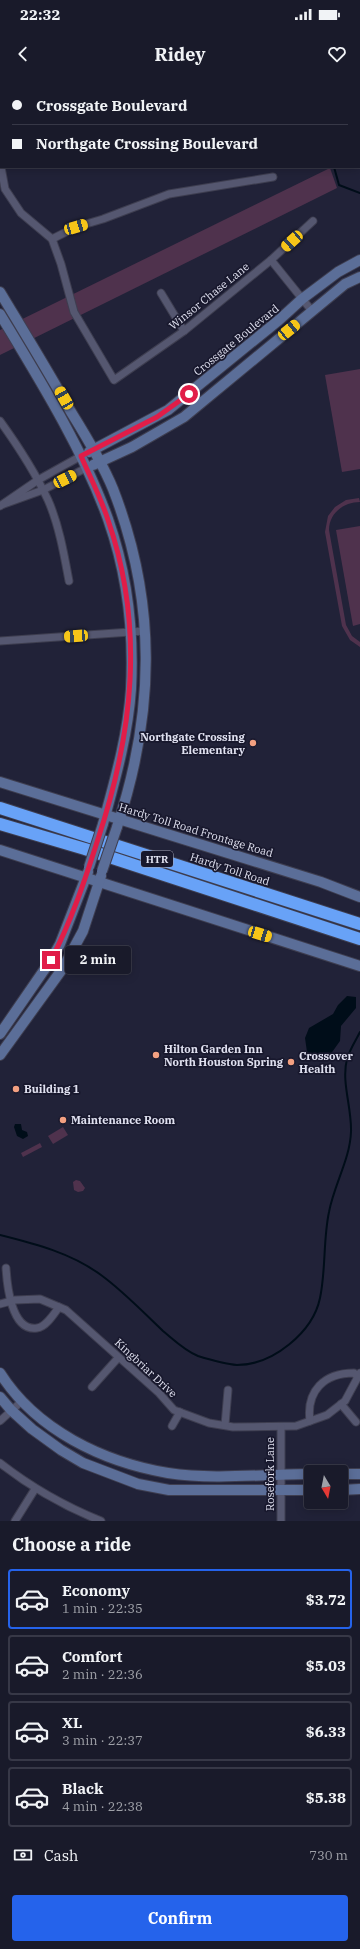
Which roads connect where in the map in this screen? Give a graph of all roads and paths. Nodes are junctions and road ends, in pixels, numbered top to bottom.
1 (1, 168) edge
2 (273, 177) dead end
3 (313, 222) dead end
4 (52, 239) junction
5 (271, 260) junction
6 (360, 260) edge
7 (360, 277) edge
8 (0, 292) edge
9 (161, 293) dead end
10 (302, 299) junction
11 (312, 311) junction
12 (0, 314) edge
13 (184, 331) junction
14 (236, 356) junction
15 (41, 360) junction
16 (32, 366) junction
17 (244, 367) junction
18 (168, 410) junction
19 (0, 420) edge
20 (176, 421) junction
21 (94, 450) junction
22 (81, 456) junction
23 (100, 462) junction
24 (86, 468) junction
25 (38, 480) junction
26 (43, 490) junction
27 (0, 506) edge
28 (127, 531) junction
29 (113, 536) junction
30 (69, 581) dead end
31 (145, 631) junction
32 (131, 632) junction
33 (0, 641) edge
34 (126, 728) junction
35 (141, 731) junction
36 (0, 782) edge
37 (0, 808) edge
38 (104, 820) junction
39 (119, 823) junction
40 (0, 824) edge
41 (0, 850) edge
42 (86, 877) junction
43 (98, 882) junction
44 (360, 897) edge
45 (360, 924) edge
46 (360, 939) edge
47 (51, 960) junction
48 (360, 966) edge
49 (63, 968) junction
50 (0, 1034) edge
51 (9, 1040) junction
52 (0, 1055) edge
53 (6, 1268) dead end
54 (10, 1302) junction
55 (0, 1304) edge
56 (59, 1307) junction
57 (118, 1358) junction
58 (0, 1373) edge
59 (359, 1375) edge
60 (92, 1387) dead end
61 (228, 1390) dead end
62 (0, 1397) edge
63 (21, 1402) junction
64 (341, 1404) junction
65 (11, 1410) junction
66 (180, 1412) junction
67 (0, 1421) edge
68 (310, 1421) junction
69 (356, 1422) dead end
70 (172, 1426) dead end
71 (225, 1426) junction
72 (281, 1427) junction
73 (112, 1458) junction
74 (0, 1463) edge
75 (106, 1472) junction
76 (281, 1474) junction
77 (304, 1474) edge
78 (348, 1474) edge
79 (360, 1474) edge
80 (212, 1476) junction
81 (35, 1489) junction
82 (360, 1489) edge
83 (212, 1490) junction
84 (281, 1490) junction
85 (304, 1490) edge
86 (348, 1490) edge
87 (15, 1521) edge
88 (101, 1521) edge
89 (281, 1521) edge

1 - 4 street
2 - 4 street
3 - 5 street, Winsor Chase Lane
4 - 13 street, Winsor Chase Lane
5 - 10 street
5 - 13 street, Winsor Chase Lane
6 - 10 main road, Crossgate Boulevard
7 - 11 main road, Crossgate Boulevard
8 - 15 main road
9 - 13 street
10 - 11 street
10 - 14 main road, Crossgate Boulevard
11 - 17 main road, Crossgate Boulevard
12 - 16 main road
14 - 17 main road
14 - 18 main road, Crossgate Boulevard
15 - 16 main road
15 - 21 main road
16 - 22 main road
17 - 20 main road, Crossgate Boulevard
18 - 20 main road
18 - 21 main road, Crossgate Boulevard
19 - 25 street
20 - 23 main road, Crossgate Boulevard
21 - 22 main road, Crossgate Boulevard
21 - 23 main road
22 - 24 main road
22 - 25 street, Crossgate Boulevard
23 - 24 main road, Crossgate Boulevard
23 - 28 main road
24 - 26 street, Crossgate Boulevard
24 - 29 main road
25 - 26 street
25 - 27 street, Crossgate Boulevard
26 - 27 street, Crossgate Boulevard
26 - 30 street
28 - 29 main road
28 - 31 main road
29 - 32 main road
31 - 32 street
31 - 35 main road
32 - 33 street
32 - 34 main road
34 - 35 main road
34 - 38 main road
35 - 39 main road
36 - 38 main road, Hardy Toll Road Frontage Road
37 - 45 highway, Hardy Toll Road / HTR
38 - 39 main road, Hardy Toll Road Frontage Road
38 - 42 main road, bridge
39 - 43 main road, bridge
39 - 44 main road, Hardy Toll Road Frontage Road
40 - 46 highway, HTR
41 - 42 main road
42 - 43 main road
42 - 47 main road
43 - 48 main road
43 - 49 main road
47 - 49 main road
47 - 50 main road
49 - 51 main road
50 - 51 street
51 - 52 main road
53 - 54 street
54 - 55 street, Kingbriar Drive
54 - 56 street, Kingbriar Drive
54 - 56 street
56 - 57 street, Kingbriar Drive
57 - 60 street
57 - 66 street, Kingbriar Drive
58 - 63 main road
59 - 64 street, Kingbriar Drive
59 - 68 street
61 - 71 street
62 - 65 main road
63 - 65 street
63 - 73 main road
64 - 68 street, Kingbriar Drive
64 - 69 street
65 - 67 street
65 - 75 main road
66 - 70 street
66 - 71 street, Kingbriar Drive
68 - 72 street, Kingbriar Drive
71 - 72 street, Kingbriar Drive
72 - 76 street, Rosefork Lane
73 - 75 main road
73 - 80 main road
74 - 81 street
75 - 83 main road
76 - 77 main road
76 - 80 main road
76 - 84 street, Rosefork Lane
78 - 79 main road
80 - 83 main road
81 - 87 street
81 - 88 street
82 - 86 main road
83 - 84 main road
84 - 85 main road
84 - 89 street, Rosefork Lane

